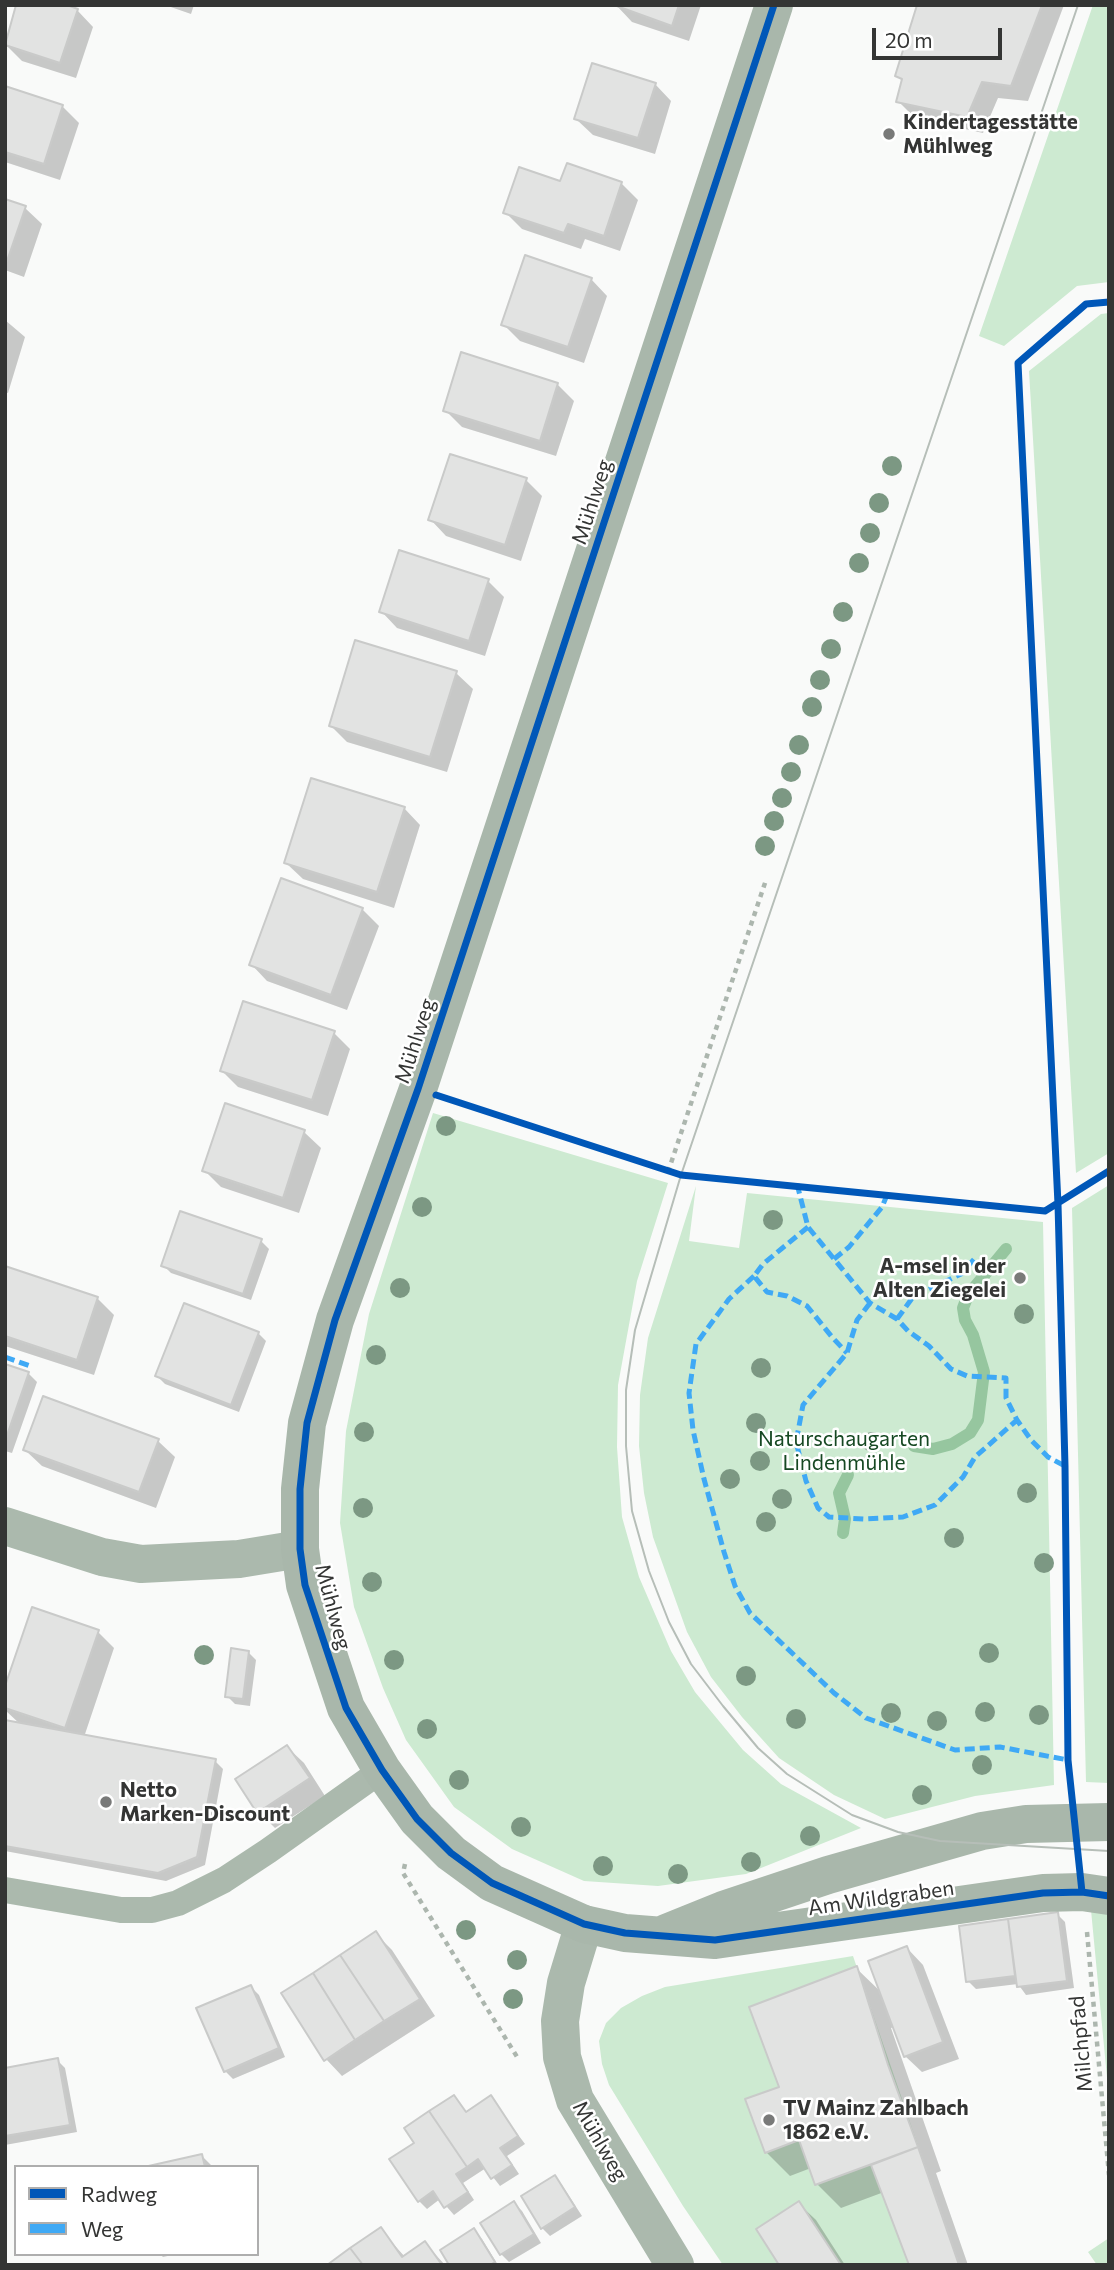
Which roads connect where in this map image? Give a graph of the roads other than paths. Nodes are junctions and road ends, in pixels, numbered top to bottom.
1 (774, 5) edge
2 (5, 1526) edge
3 (300, 1549) junction
4 (382, 1770) junction
5 (1109, 1822) edge
6 (828, 1875) junction
7 (5, 1891) edge
8 (1097, 1910) edge
9 (837, 1922) junction
10 (584, 1924) junction
11 (658, 1936) junction
12 (675, 2265) edge

1 - 3 street, Mühlweg
2 - 3 street
3 - 4 street, Mühlweg
4 - 7 lane
4 - 10 street, Mühlweg
5 - 6 street, Am Wildgraben
6 - 9 street
6 - 11 street, Am Wildgraben
8 - 9 street, Am Wildgraben
9 - 11 street, Am Wildgraben
10 - 11 street, Mühlweg
10 - 12 street, Mühlweg

